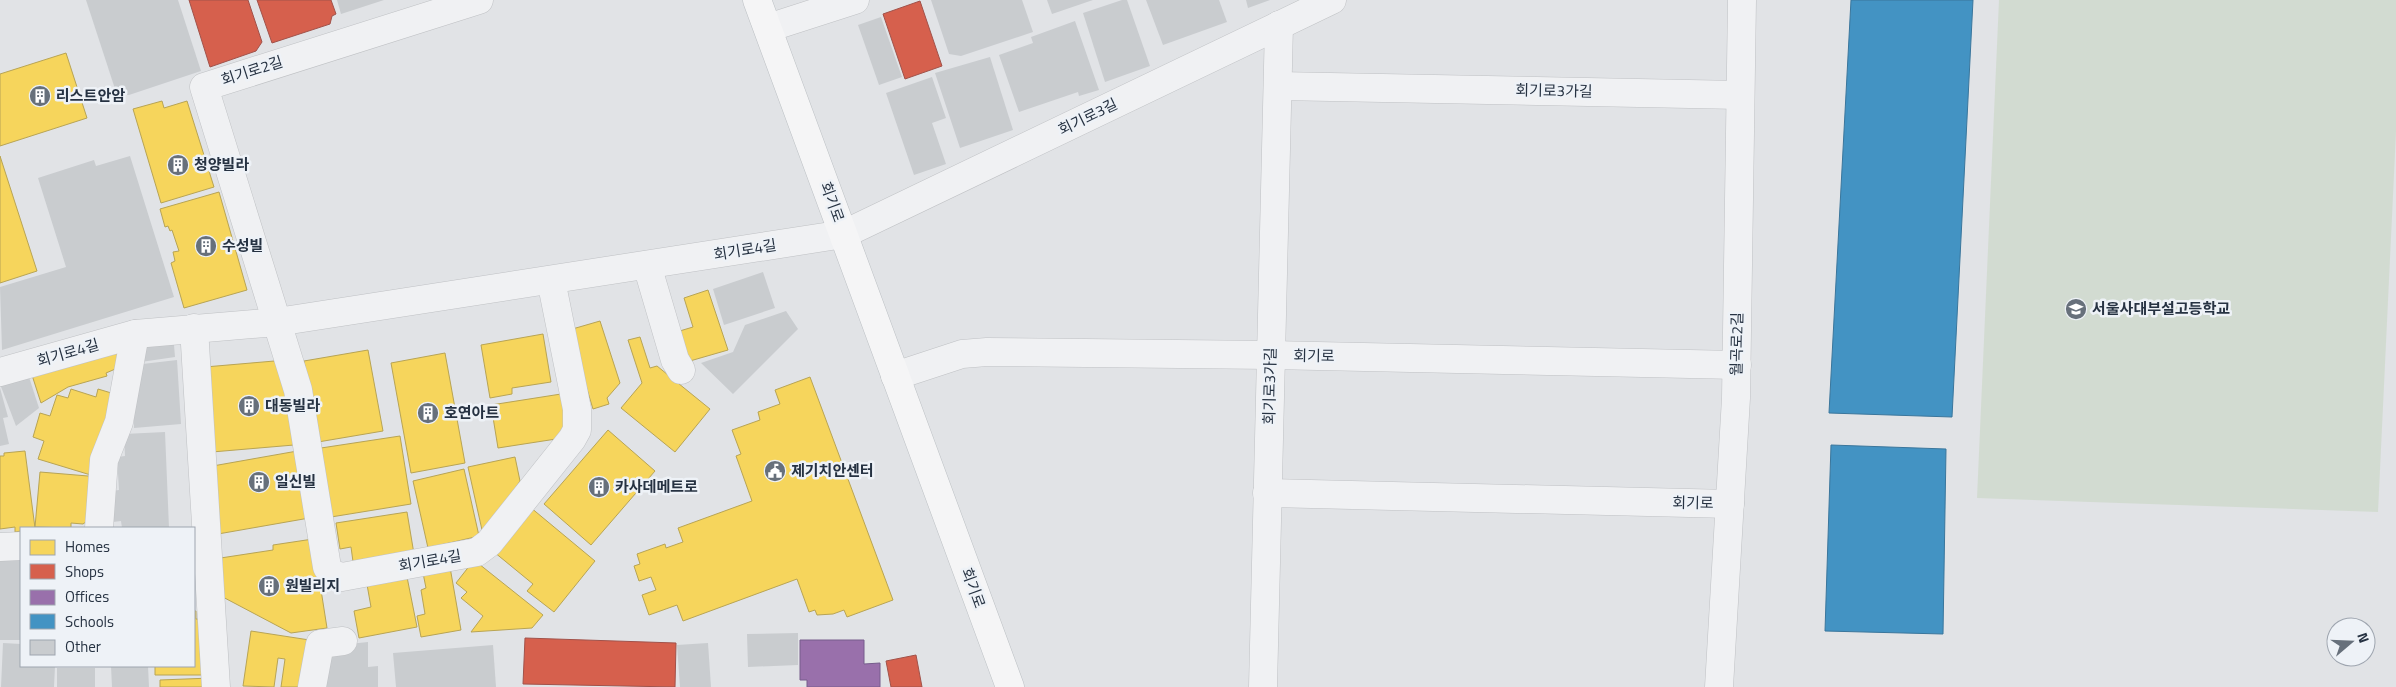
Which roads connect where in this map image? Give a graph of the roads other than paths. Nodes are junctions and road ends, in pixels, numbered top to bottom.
1 (479, 0) edge
2 (757, 0) edge
3 (855, 0) edge
4 (1332, 0) edge
5 (1742, 0) edge
6 (1279, 25) junction
7 (768, 28) junction
8 (1278, 86) junction
9 (1740, 95) junction
10 (844, 234) junction
11 (646, 265) junction
12 (551, 280) junction
13 (277, 322) junction
14 (194, 328) junction
15 (135, 334) junction
16 (1271, 355) junction
17 (1737, 365) junction
18 (681, 370) dead end
19 (0, 372) edge
20 (896, 376) junction
21 (1267, 493) junction
22 (1730, 504) junction
23 (99, 527) edge
24 (20, 546) edge
25 (0, 547) edge
26 (200, 555) edge
27 (344, 641) dead end
28 (216, 687) edge
29 (312, 687) edge
30 (1010, 687) edge
31 (1262, 687) edge
32 (1719, 687) edge

1 - 13 street, 회기로2길
2 - 7 main road, 회기로
3 - 7 street
4 - 6 street, 회기로3길
5 - 9 street, 월곡로2길
6 - 8 street, 회기로3가길
6 - 10 street, 회기로3길
7 - 10 main road, 회기로
8 - 9 street, 회기로3가길
8 - 16 street, 회기로3가길
9 - 17 street, 월곡로2길
10 - 11 street, 회기로4길
10 - 20 main road, 회기로
11 - 12 street, 회기로4길
11 - 18 street
12 - 13 street, 회기로4길
12 - 13 street, 회기로4길
13 - 14 street, 회기로4길
14 - 15 street, 회기로4길
14 - 26 street
15 - 19 street, 회기로4길
15 - 23 street
16 - 17 street, 회기로
16 - 20 street, 회기로
16 - 21 street, 회기로3가길
17 - 22 street, 월곡로2길
20 - 30 main road, 회기로
21 - 22 street, 회기로
21 - 31 street, 회기로3가길
22 - 32 street, 월곡로2길
24 - 25 street
26 - 28 street
27 - 29 street

